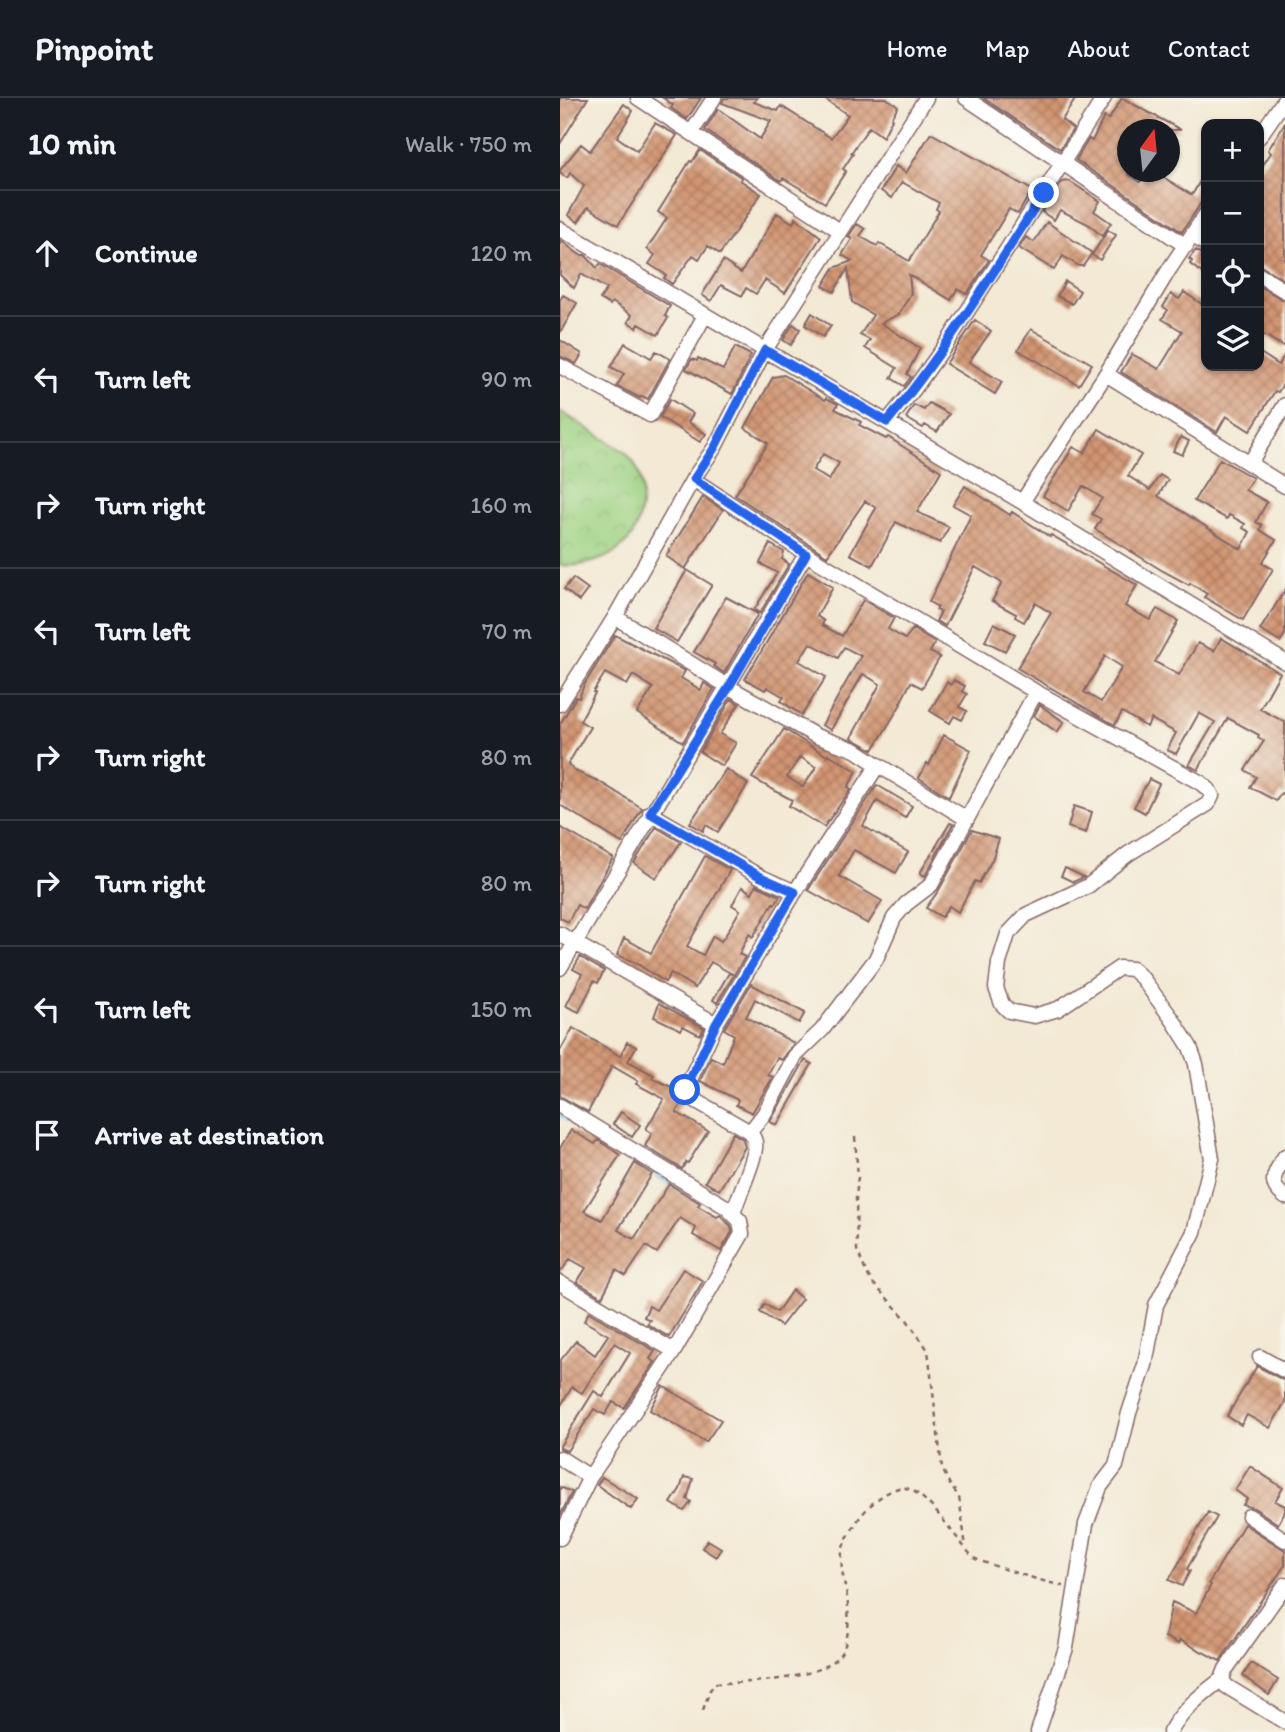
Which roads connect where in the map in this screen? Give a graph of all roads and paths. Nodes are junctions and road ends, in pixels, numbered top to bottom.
1 (638, 98) edge
2 (714, 98) edge
3 (926, 98) edge
4 (966, 98) edge
5 (1104, 98) edge
6 (1285, 99) edge
7 (1264, 130) edge
8 (691, 133) junction
9 (1063, 163) junction
10 (1201, 222) edge
11 (560, 229) edge
12 (840, 231) junction
13 (1189, 241) junction
14 (1201, 243) edge
15 (1264, 278) edge
16 (1285, 291) edge
17 (705, 316) junction
18 (765, 350) junction
19 (560, 366) edge
20 (1106, 374) junction
21 (1285, 405) edge
22 (887, 422) junction
23 (1250, 463) junction
24 (694, 479) junction
25 (1285, 486) edge
26 (1022, 502) junction
27 (806, 554) junction
28 (615, 617) junction
29 (1285, 662) edge
30 (729, 687) junction
31 (1036, 692) junction
32 (560, 704) edge
33 (878, 765) junction
34 (650, 813) junction
35 (967, 819) junction
36 (795, 892) junction
37 (560, 933) edge
38 (575, 943) junction
39 (560, 968) edge
40 (716, 1024) junction
41 (560, 1106) edge
42 (750, 1132) junction
43 (855, 1136) dead end
44 (1285, 1156) edge
45 (1285, 1197) edge
46 (733, 1214) junction
47 (560, 1283) edge
48 (674, 1352) junction
49 (1260, 1357) dead end
50 (1285, 1371) edge
51 (560, 1458) edge
52 (590, 1477) junction
53 (1249, 1516) dead end
54 (560, 1538) edge
55 (1285, 1540) edge
56 (966, 1547) junction
57 (1076, 1585) junction
58 (1285, 1585) edge
59 (1222, 1679) junction
60 (703, 1710) dead end
61 (1285, 1722) edge
62 (1038, 1732) edge
63 (1170, 1732) edge

1 - 8 street
2 - 8 street
3 - 12 street
4 - 9 street
5 - 9 street
6 - 7 street
8 - 12 street
9 - 13 street
9 - 22 street
10 - 13 street
11 - 17 street
12 - 18 street
13 - 14 street
13 - 20 street
15 - 16 street
17 - 18 street
17 - 19 street
18 - 22 street
18 - 24 street
20 - 23 street
20 - 26 street
21 - 23 street
22 - 26 street
23 - 25 street
24 - 27 street
24 - 28 street
26 - 29 street
27 - 30 street
27 - 31 street
28 - 30 street
28 - 32 street
30 - 33 street
30 - 34 street
31 - 35 street
31 - 57 street
33 - 35 street
33 - 36 street
34 - 36 street
34 - 38 street
35 - 42 street
36 - 40 street
37 - 38 street
38 - 39 street
38 - 40 street
40 - 42 street
41 - 46 street
42 - 46 street
43 - 56 path
44 - 45 street
46 - 48 street
47 - 48 street
48 - 52 street
49 - 50 street
51 - 52 street
52 - 54 street
53 - 55 street
56 - 57 path
56 - 60 path
57 - 62 street
58 - 59 street
59 - 61 street
59 - 63 street

